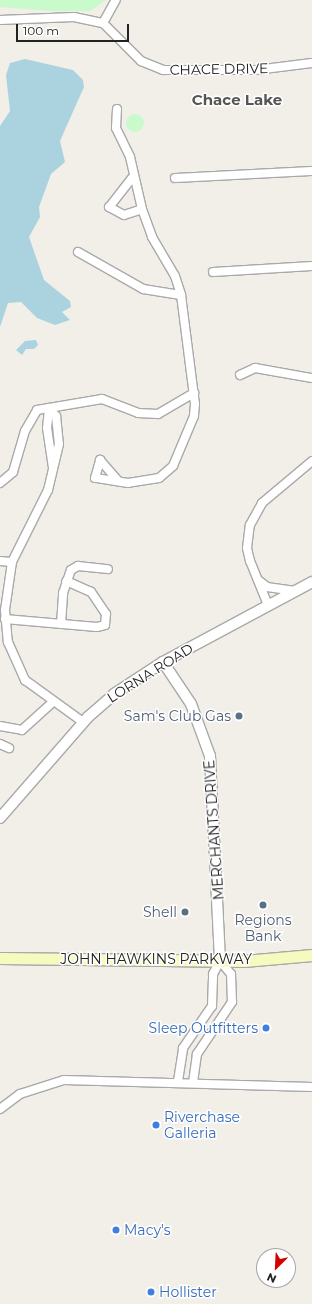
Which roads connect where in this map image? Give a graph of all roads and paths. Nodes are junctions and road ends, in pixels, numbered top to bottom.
1 (116, 0) edge
2 (0, 20) edge
3 (103, 23) junction
4 (312, 64) edge
5 (117, 108) dead end
6 (312, 171) edge
7 (132, 178) junction
8 (175, 178) dead end
9 (142, 210) junction
10 (78, 252) dead end
11 (312, 266) edge
12 (213, 272) dead end
13 (181, 295) junction
14 (240, 375) dead end
15 (312, 378) edge
16 (194, 393) junction
17 (49, 408) junction
18 (312, 461) edge
19 (53, 468) junction
20 (118, 481) dead end
21 (0, 483) edge
22 (0, 561) edge
23 (12, 562) junction
24 (108, 569) dead end
25 (255, 578) junction
26 (66, 581) junction
27 (312, 582) edge
28 (294, 591) junction
29 (268, 605) junction
30 (5, 619) junction
31 (61, 624) junction
32 (163, 662) junction
33 (53, 702) junction
34 (83, 722) junction
35 (0, 726) edge
36 (0, 744) edge
37 (9, 748) dead end
38 (0, 818) edge
39 (312, 955) edge
40 (0, 958) edge
41 (220, 961) junction
42 (178, 1081) junction
43 (193, 1082) junction
44 (312, 1087) edge
45 (0, 1109) edge

1 - 3 street
2 - 3 street
3 - 4 street, CHACE DRIVE
5 - 7 street
6 - 8 street
7 - 9 street
7 - 9 street
9 - 13 street
10 - 13 street
11 - 12 street
13 - 16 street
14 - 15 street
16 - 17 street
16 - 20 street
17 - 19 street
17 - 19 street
17 - 21 street
18 - 25 street
19 - 23 street
22 - 23 street
23 - 30 street
24 - 26 street
25 - 28 street
25 - 29 street
26 - 31 street
26 - 31 street
27 - 28 street, LORNA ROAD
28 - 29 street, LORNA ROAD
29 - 32 street, LORNA ROAD
30 - 31 street
30 - 33 street
32 - 34 street, LORNA ROAD
32 - 41 street, MERCHANTS DRIVE
33 - 34 street
33 - 35 street
34 - 38 street, LORNA ROAD
36 - 37 street
39 - 41 main road, JOHN HAWKINS PARKWAY
40 - 41 main road, JOHN HAWKINS PARKWAY
41 - 42 street
41 - 43 street
42 - 43 street
42 - 45 street
43 - 44 street

